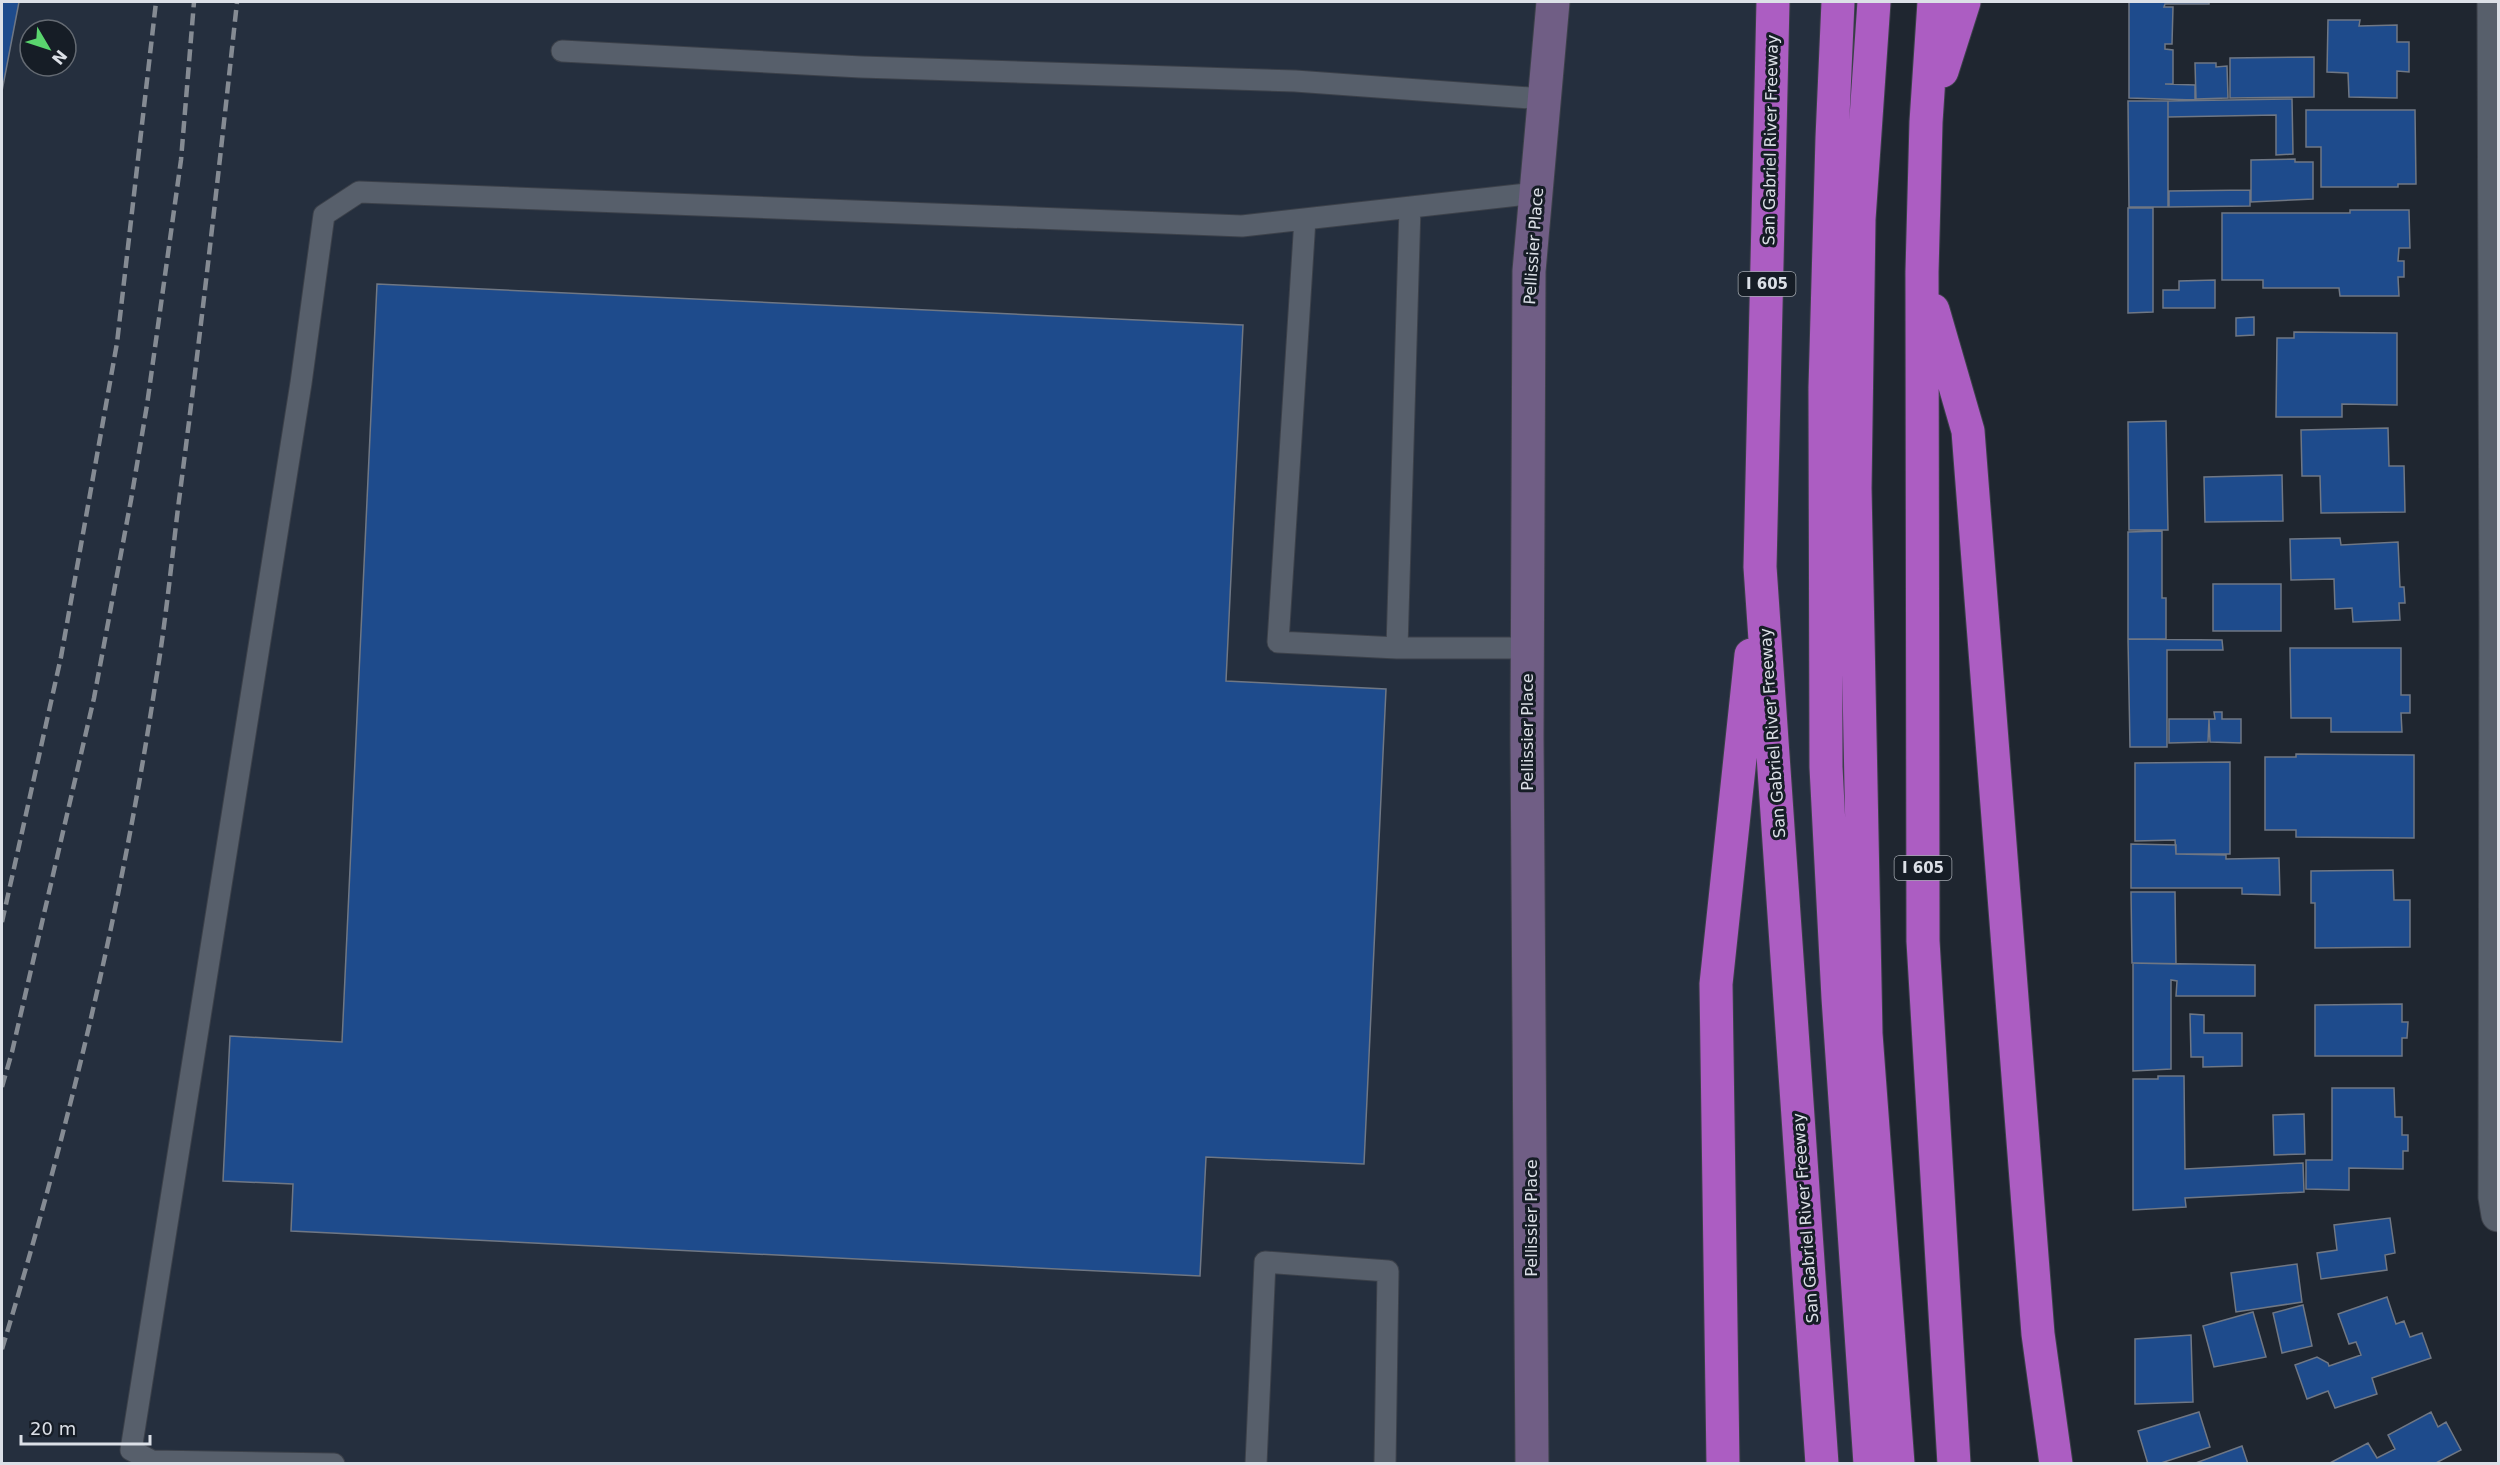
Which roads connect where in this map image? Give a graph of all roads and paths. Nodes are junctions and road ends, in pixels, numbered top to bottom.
1 (1553, 2) edge
2 (1773, 2) edge
3 (1838, 2) edge
4 (1874, 2) edge
5 (1934, 2) edge
6 (1964, 2) edge
7 (2494, 2) edge
8 (562, 51) dead end
9 (1544, 99) junction
10 (1926, 122) junction
11 (1536, 193) junction
12 (1410, 207) junction
13 (1305, 219) junction
14 (1922, 272) junction
15 (1760, 567) junction
16 (2498, 620) edge
17 (1397, 648) junction
18 (1527, 648) junction
19 (2499, 1215) edge
20 (334, 1464) edge
21 (1256, 1464) edge
22 (1385, 1464) edge
23 (1532, 1464) edge
24 (1724, 1464) edge
25 (1822, 1464) edge
26 (1870, 1464) edge
27 (1898, 1464) edge
28 (1954, 1464) edge
29 (2056, 1464) edge

1 - 9 main road, Pellissier Place
2 - 15 highway, San Gabriel River Freeway / I 605
3 - 26 highway
4 - 27 highway
5 - 10 highway, I 605
6 - 10 highway
7 - 16 street
8 - 9 lane
9 - 11 main road, Pellissier Place
10 - 14 highway, I 605
11 - 12 lane
11 - 18 main road, Pellissier Place
12 - 13 lane
12 - 17 lane
13 - 17 lane
13 - 20 lane
14 - 28 highway, I 605
14 - 29 highway
15 - 24 highway
15 - 25 highway, San Gabriel River Freeway / I 605
16 - 19 street
17 - 18 lane
18 - 23 main road, Pellissier Place
21 - 22 lane

